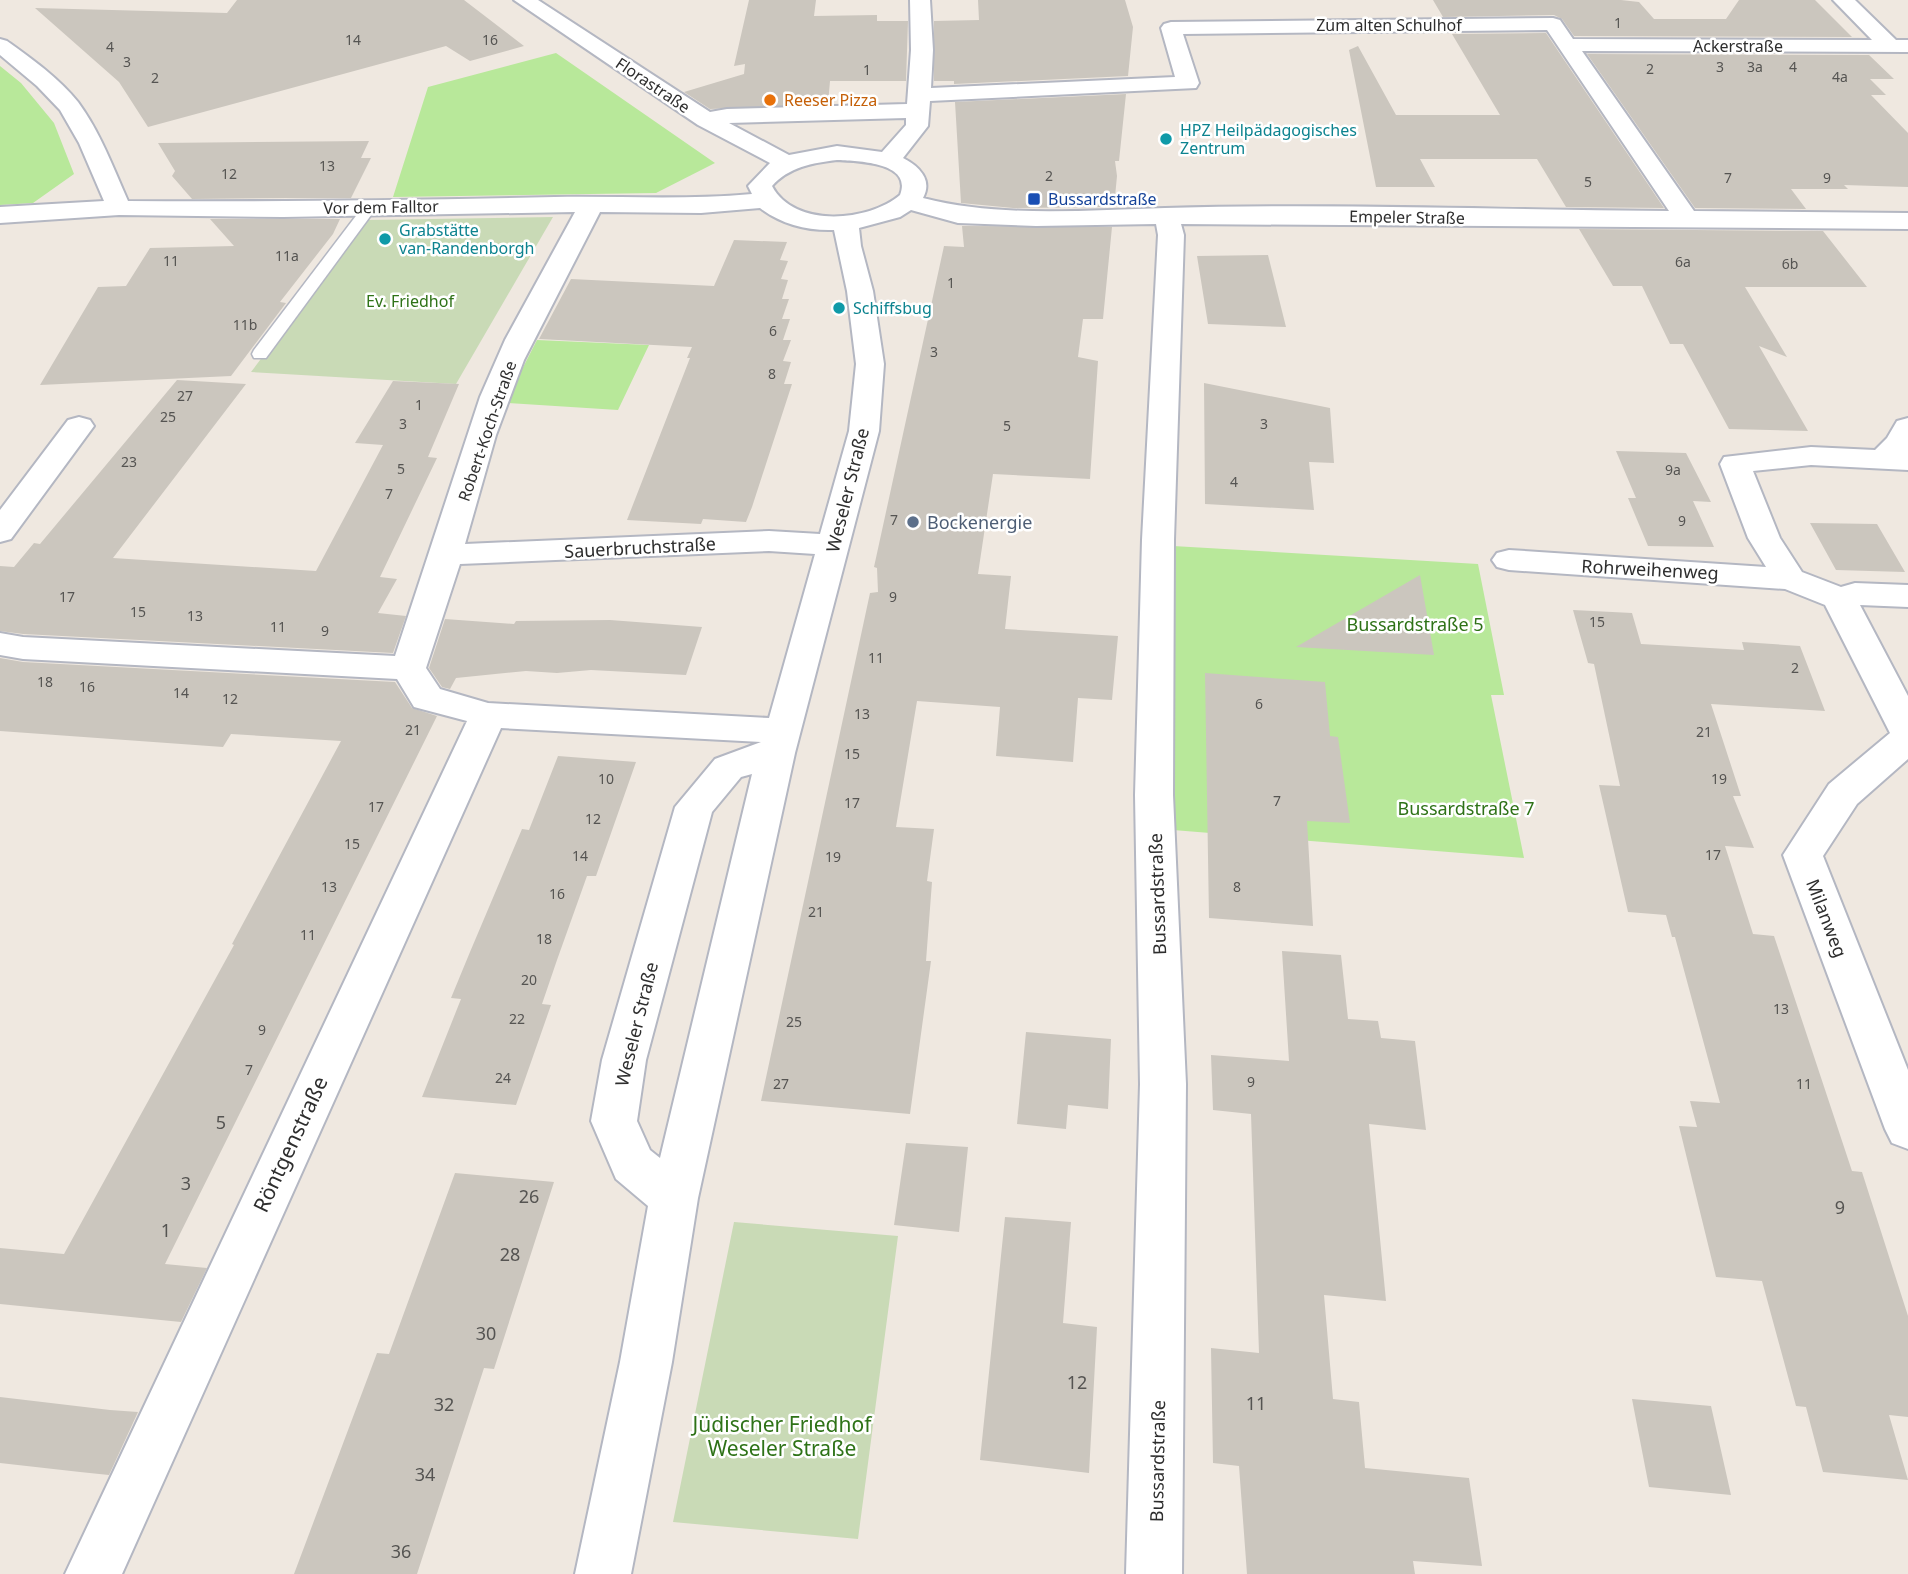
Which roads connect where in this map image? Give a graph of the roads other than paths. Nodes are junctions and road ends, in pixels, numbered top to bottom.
1 (524, 0) edge
2 (919, 0) edge
3 (1535, 0) edge
4 (1843, 0) edge
5 (1553, 24) junction
6 (0, 45) edge
7 (1568, 45) junction
8 (1899, 46) edge
9 (918, 103) junction
10 (706, 120) junction
11 (888, 160) junction
12 (787, 163) junction
13 (763, 200) junction
14 (908, 202) junction
15 (591, 204) junction
16 (370, 207) junction
17 (119, 208) junction
18 (0, 215) edge
19 (1166, 215) junction
20 (1687, 220) junction
21 (1908, 221) edge
22 (846, 223) junction
23 (260, 354) dead end
24 (79, 426) dead end
25 (1908, 427) edge
26 (1896, 460) edge
27 (0, 533) edge
28 (833, 545) junction
29 (446, 555) junction
30 (1509, 560) dead end
31 (1790, 579) junction
32 (1908, 596) edge
33 (1839, 598) junction
34 (0, 644) edge
35 (408, 668) junction
36 (488, 715) junction
37 (1908, 731) edge
38 (1908, 738) edge
39 (780, 742) junction
40 (1908, 1129) edge
41 (674, 1198) junction
42 (93, 1574) edge
43 (603, 1574) edge
44 (1154, 1574) edge

1 - 10 street, Florastraße
2 - 9 street
3 - 5 street
4 - 8 street
5 - 7 street
5 - 9 street, Zum alten Schulhof
6 - 17 street
7 - 8 street, Ackerstraße
7 - 20 street
9 - 10 street
9 - 11 street
10 - 12 street, Florastraße
11 - 12 street
11 - 14 street
12 - 13 street
13 - 15 street, Vor dem Falltor
13 - 22 street
14 - 19 street, Empeler Straße
14 - 22 street
15 - 16 street, Vor dem Falltor
15 - 29 street, Robert-Koch-Straße
16 - 17 street, Vor dem Falltor
16 - 23 lane
17 - 18 street, Vor dem Falltor
19 - 20 street, Empeler Straße
19 - 44 street, Bussardstraße
20 - 21 street, Empeler Straße
22 - 28 street, Weseler Straße
24 - 27 street
25 - 26 street
26 - 31 street
28 - 29 street, Sauerbruchstraße
28 - 39 street, Weseler Straße
29 - 35 street, Robert-Koch-Straße
30 - 31 street, Rohrweihenweg
31 - 33 street, Rohrweihenweg
32 - 33 street, Rohrweihenweg
33 - 37 street
34 - 35 street
35 - 36 street
36 - 39 street
36 - 42 street, Röntgenstraße
38 - 40 street, Milanweg
39 - 41 street, Weseler Straße
39 - 41 street, Weseler Straße
41 - 43 street, Weseler Straße

